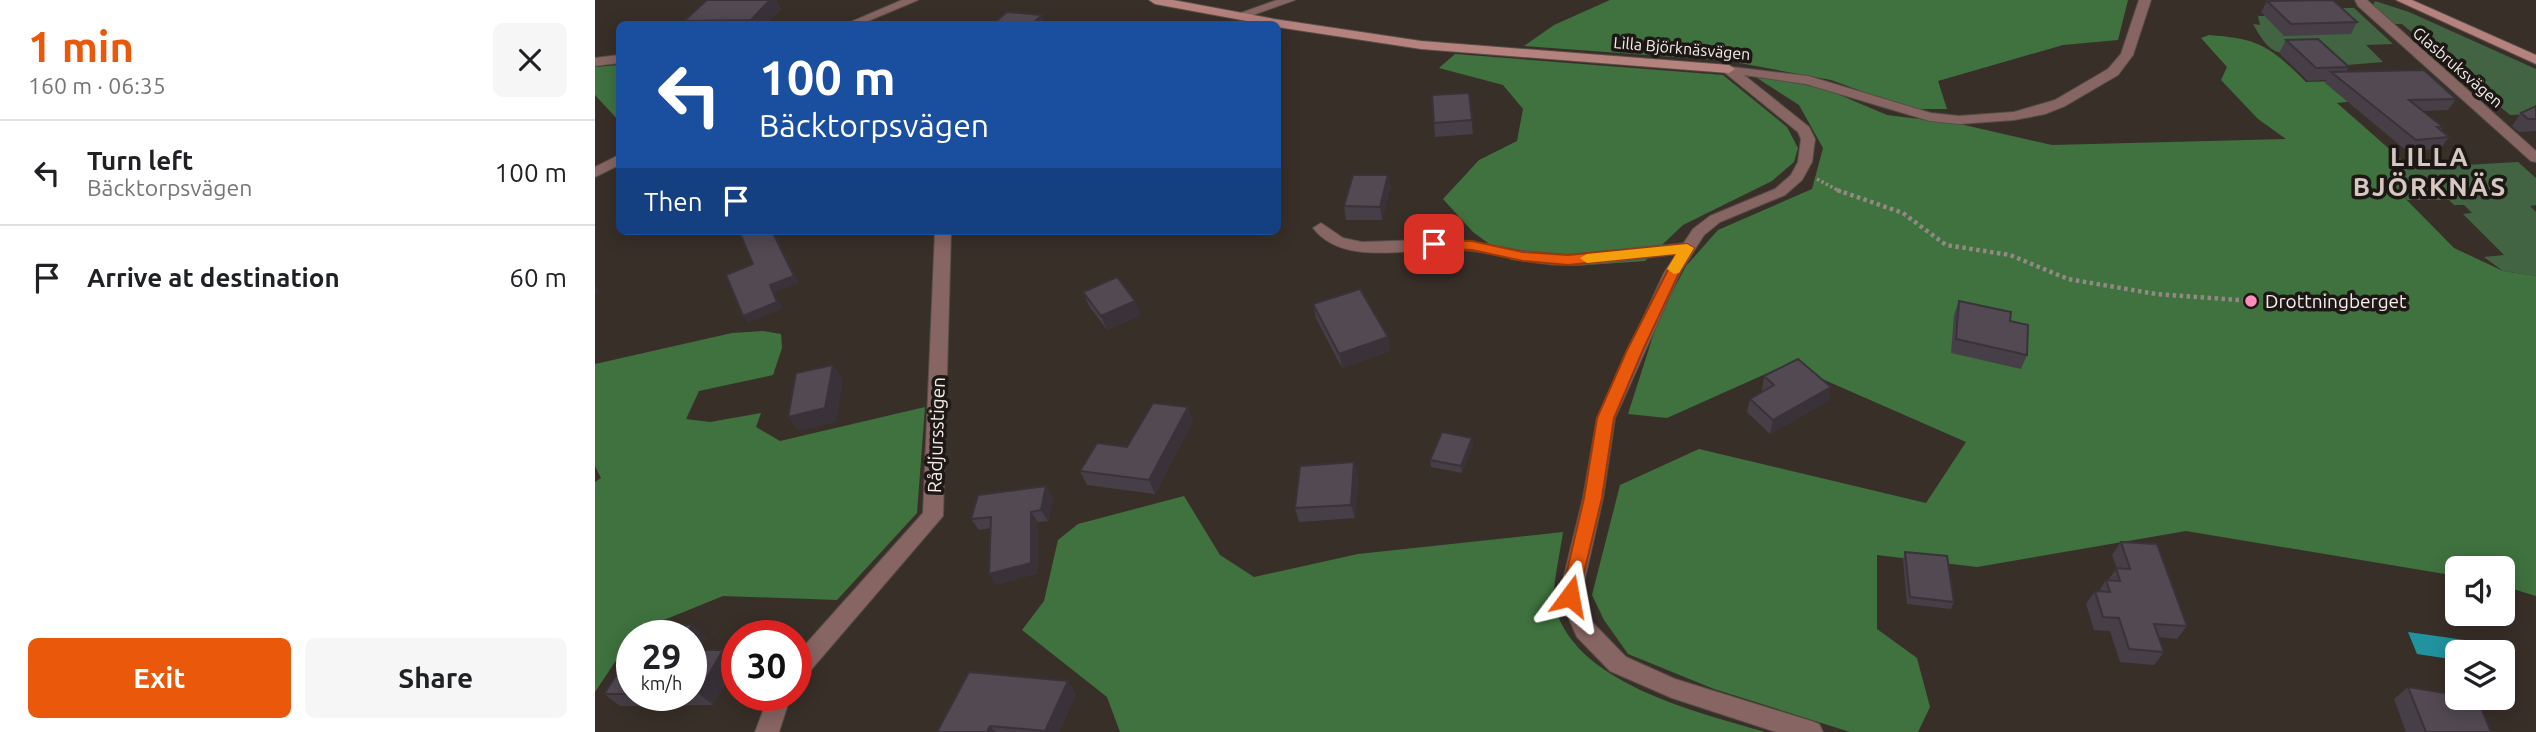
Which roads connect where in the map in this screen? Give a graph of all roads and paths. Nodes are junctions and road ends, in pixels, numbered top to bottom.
1 (912, 0) edge
2 (1155, 0) edge
3 (1289, 0) edge
4 (2145, 0) edge
5 (2361, 0) edge
6 (2402, 0) edge
7 (1238, 16) junction
8 (860, 21) edge
9 (1270, 21) edge
10 (1281, 23) edge
11 (616, 60) edge
12 (2536, 60) edge
13 (595, 62) edge
14 (1729, 69) junction
15 (2536, 158) edge
16 (616, 161) edge
17 (1801, 170) junction
18 (595, 173) edge
19 (1321, 228) dead end
20 (943, 235) edge
21 (1687, 248) junction
22 (2251, 301) dead end
23 (812, 653) edge
24 (774, 711) edge
25 (767, 732) edge
26 (1811, 732) edge

1 - 8 street
2 - 7 street, Lilla Björknäsvägen
3 - 7 street
4 - 14 street, Lilla Björknäsvägen
5 - 15 street, Glasbruksvägen
6 - 12 street
7 - 9 street, Lilla Björknäsvägen
10 - 14 street, Lilla Björknäsvägen
11 - 13 street
14 - 17 street
16 - 18 street
17 - 21 street
17 - 22 path
19 - 21 street
20 - 23 street, Rådjursstigen
21 - 26 street
24 - 25 street

